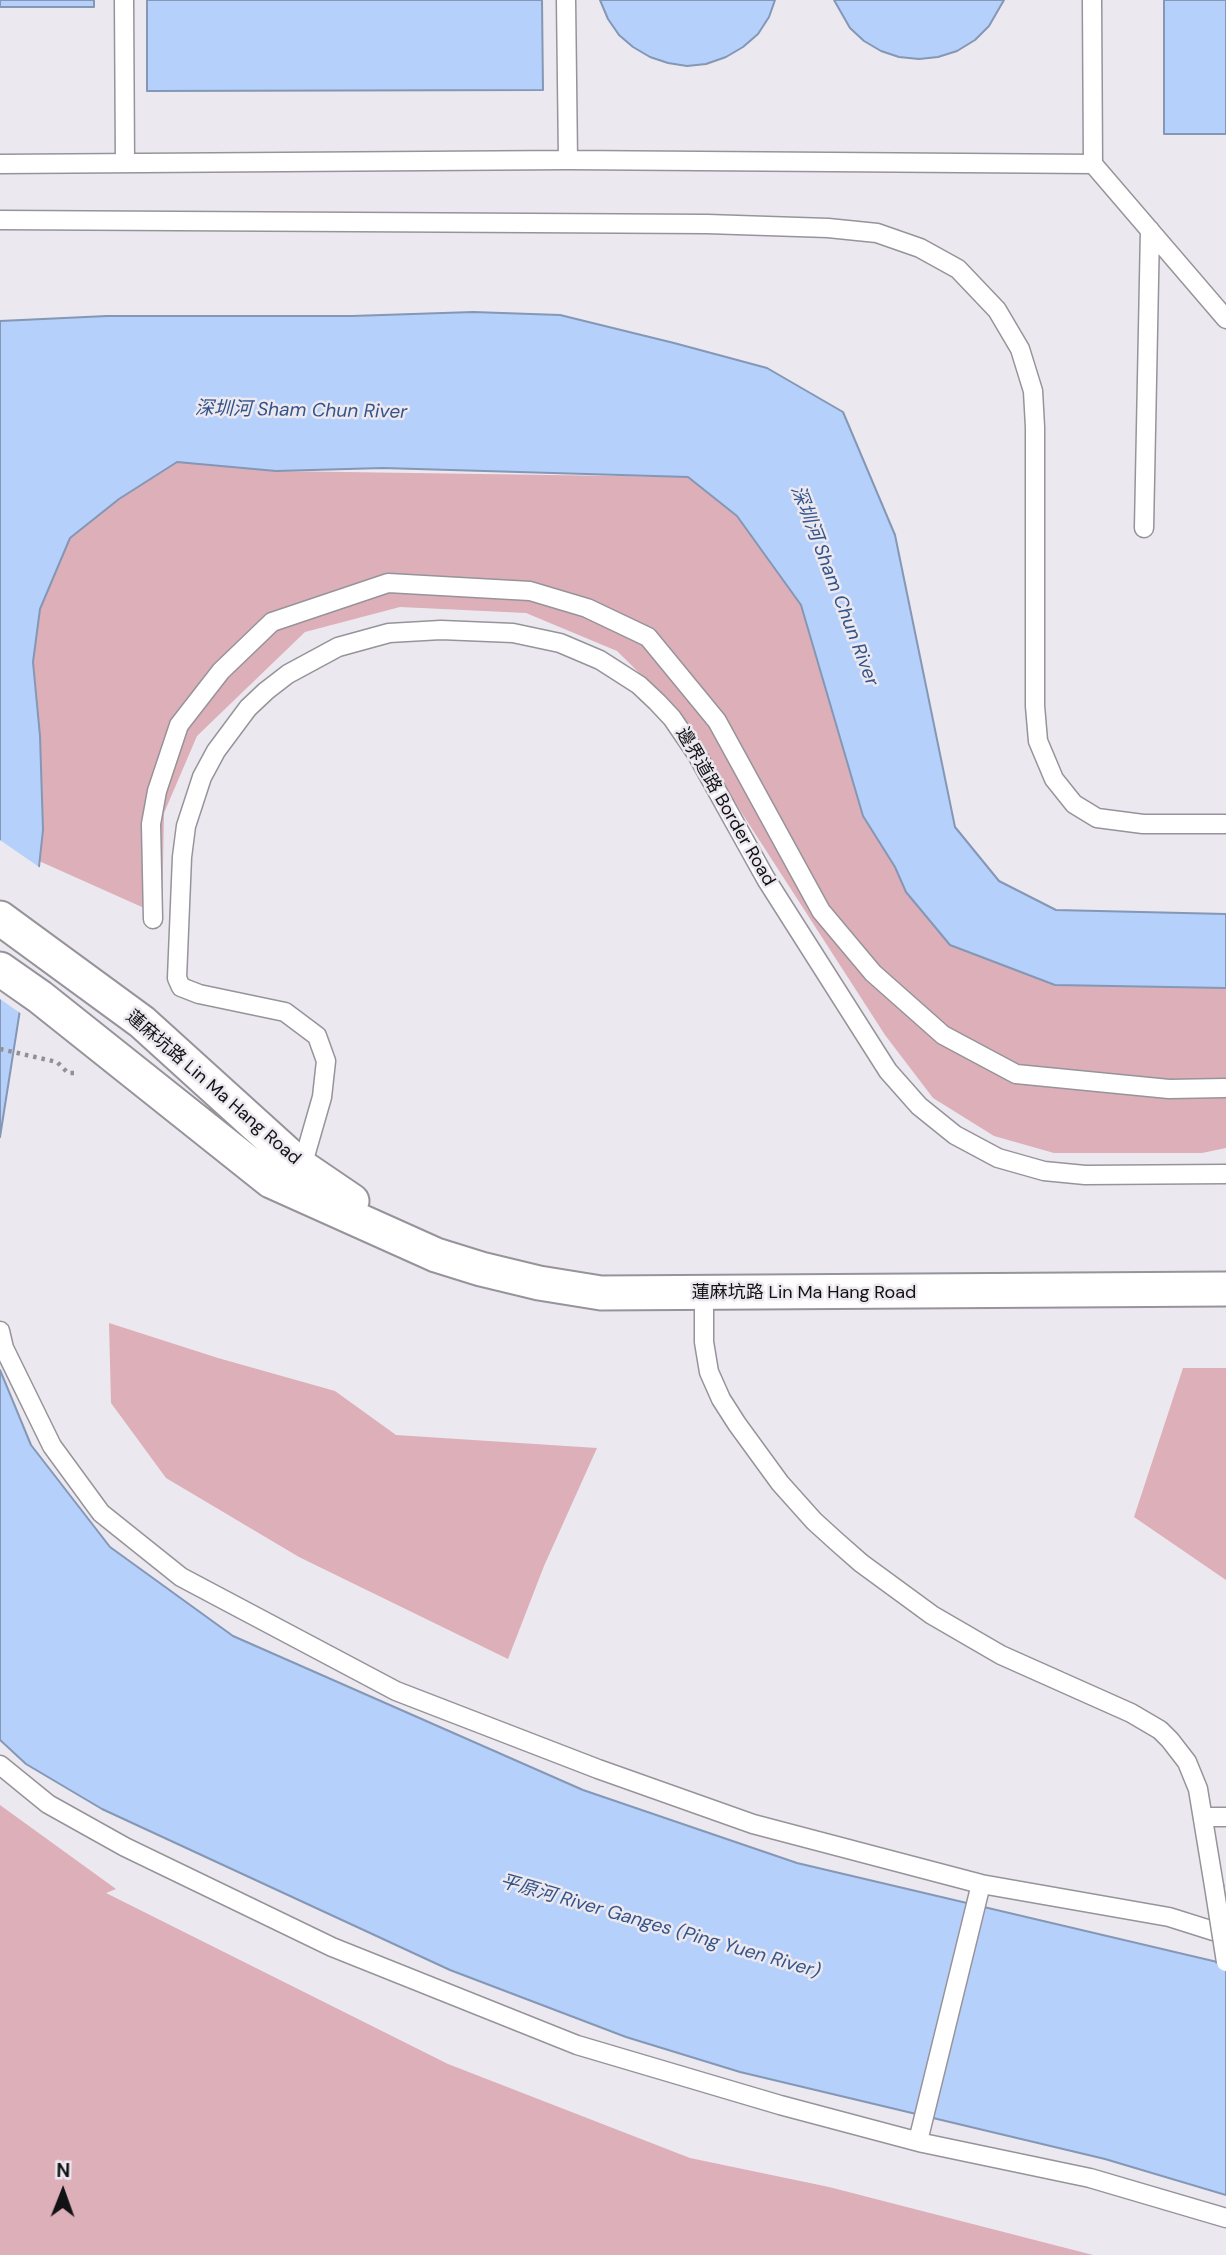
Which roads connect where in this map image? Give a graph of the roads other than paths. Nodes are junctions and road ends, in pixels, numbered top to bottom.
1 (124, 0) edge
2 (566, 0) edge
3 (1092, 0) edge
4 (568, 160) junction
5 (125, 163) junction
6 (0, 164) edge
7 (1093, 164) junction
8 (0, 220) edge
9 (1150, 230) junction
10 (1226, 319) edge
11 (1144, 528) dead end
12 (1226, 824) edge
13 (0, 918) edge
14 (153, 919) dead end
15 (0, 969) edge
16 (1226, 1088) edge
17 (1226, 1174) edge
18 (298, 1179) junction
19 (1226, 1289) edge
20 (704, 1293) junction
21 (0, 1331) edge
22 (0, 1765) edge
23 (1203, 1817) junction
24 (1226, 1817) edge
25 (981, 1884) junction
26 (1226, 1934) edge
27 (1226, 1962) edge
28 (918, 2141) junction
29 (1226, 2218) edge

1 - 5 lane
2 - 4 lane
3 - 7 lane
4 - 5 lane
4 - 7 lane
5 - 6 lane
7 - 9 lane
8 - 12 lane
9 - 10 lane
9 - 11 lane
13 - 18 street, 蓮麻坑路 Lin Ma Hang Road
14 - 16 lane
15 - 18 street, 蓮麻坑路 Lin Ma Hang Road
17 - 18 lane, 邊界道路 Border Road
18 - 20 street, 蓮麻坑路 Lin Ma Hang Road
19 - 20 street, 蓮麻坑路 Lin Ma Hang Road
20 - 23 lane
21 - 25 lane
22 - 28 lane
23 - 24 lane
23 - 27 lane, bridge
25 - 26 lane
25 - 28 lane
28 - 29 lane

